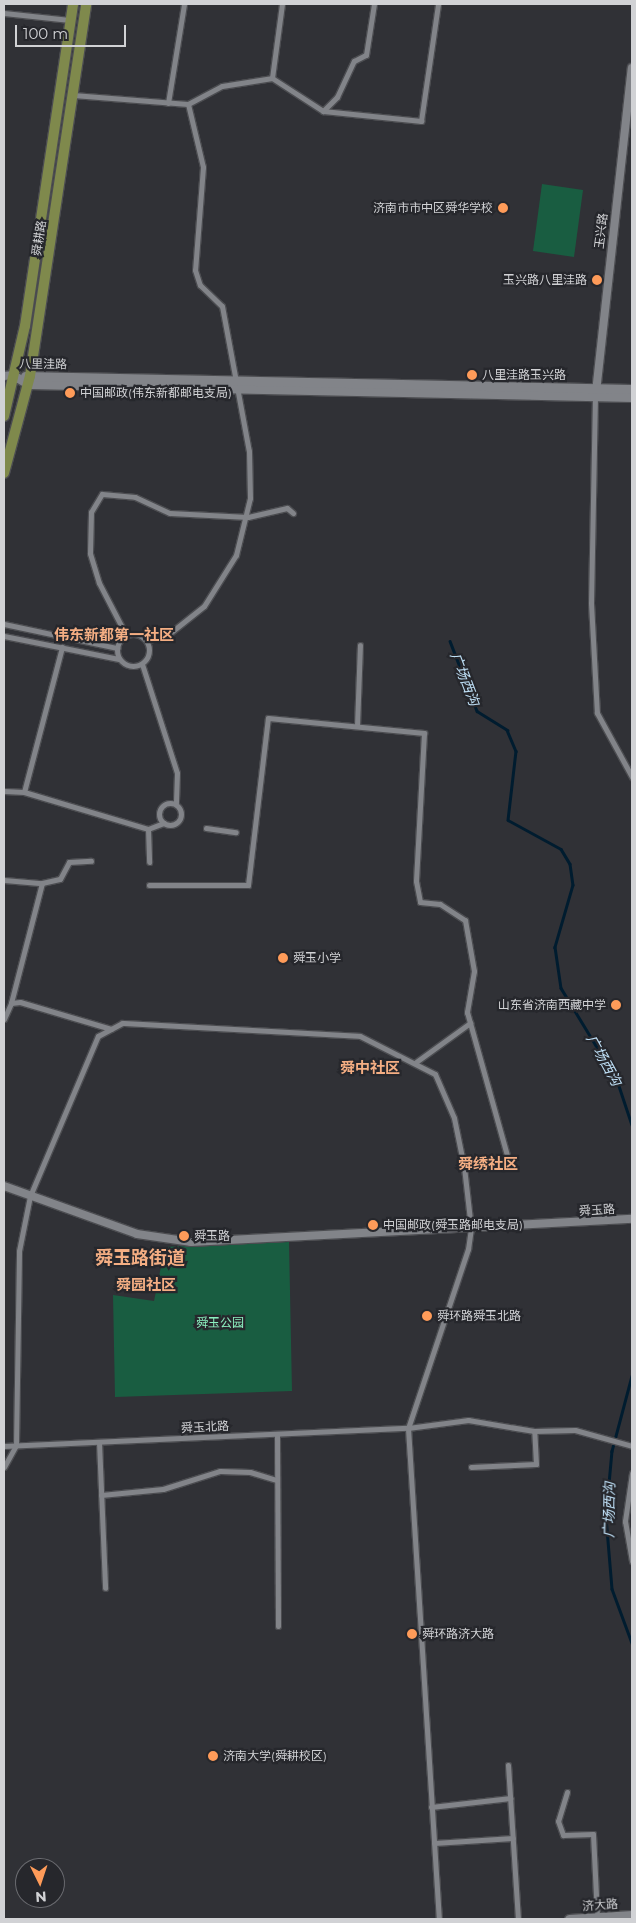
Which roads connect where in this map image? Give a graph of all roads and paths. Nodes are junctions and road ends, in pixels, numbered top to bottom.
1 (73, 4) edge
2 (86, 4) edge
3 (184, 4) edge
4 (282, 4) edge
5 (374, 4) edge
6 (438, 4) edge
7 (4, 12) edge
8 (71, 20) junction
9 (632, 68) edge
10 (272, 78) junction
11 (73, 95) junction
12 (168, 103) junction
13 (188, 104) junction
14 (323, 110) junction
15 (8, 376) edge
16 (30, 380) junction
17 (236, 385) junction
18 (632, 389) edge
19 (596, 392) junction
20 (632, 397) edge
21 (4, 416) edge
22 (4, 473) edge
23 (293, 513) dead end
24 (245, 517) junction
25 (4, 624) edge
26 (126, 635) junction
27 (4, 636) edge
28 (147, 641) junction
29 (360, 645) dead end
30 (62, 648) junction
31 (117, 648) junction
32 (120, 660) junction
33 (142, 664) junction
34 (357, 726) junction
35 (632, 777) edge
36 (4, 791) edge
37 (24, 792) junction
38 (176, 804) junction
39 (164, 823) junction
40 (206, 828) dead end
41 (148, 830) junction
42 (236, 832) dead end
43 (91, 861) dead end
44 (149, 862) dead end
45 (4, 880) edge
46 (42, 883) junction
47 (150, 885) dead end
48 (11, 1003) junction
49 (4, 1019) edge
50 (470, 1023) junction
51 (111, 1029) junction
52 (416, 1062) junction
53 (464, 1167) junction
54 (4, 1186) edge
55 (30, 1196) junction
56 (632, 1219) edge
57 (471, 1228) junction
58 (408, 1428) junction
59 (534, 1430) junction
60 (277, 1434) junction
61 (99, 1442) junction
62 (16, 1445) junction
63 (4, 1446) edge
64 (632, 1446) edge
65 (471, 1466) dead end
66 (4, 1467) edge
67 (632, 1473) edge
68 (277, 1480) junction
69 (101, 1495) junction
70 (632, 1561) edge
71 (105, 1588) dead end
72 (278, 1626) dead end
73 (508, 1765) dead end
74 (567, 1792) dead end
75 (510, 1798) junction
76 (431, 1807) junction
77 (513, 1838) junction
78 (434, 1843) junction
79 (632, 1915) edge
80 (597, 1918) junction
81 (439, 1919) edge
82 (518, 1919) edge
83 (569, 1919) edge

1 - 8 main road, 舜耕路
2 - 11 main road, 舜耕路
3 - 12 street
4 - 10 street
5 - 14 street
6 - 14 street
7 - 8 street
8 - 15 main road, 舜耕路
9 - 19 street, 玉兴路
10 - 13 street
10 - 14 street
11 - 12 street
11 - 16 main road, 舜耕路
12 - 13 street
13 - 17 street
15 - 16 main road, 八里洼路
15 - 21 main road, 舜耕路
16 - 17 main road, 八里洼路
16 - 22 main road, 舜耕路
17 - 19 main road, 八里洼路
17 - 24 street
18 - 19 main road, 八里洼路
19 - 20 main road, 八里洼路
19 - 35 street
23 - 24 street
24 - 26 street
24 - 28 street
25 - 31 street
26 - 28 street
26 - 31 street
27 - 30 street
28 - 33 street
29 - 34 street
30 - 32 street
30 - 37 street
31 - 32 street
32 - 33 street
33 - 38 street
34 - 47 street
34 - 50 street
36 - 37 street
37 - 41 street
38 - 39 street
38 - 39 street
39 - 41 street
40 - 42 street
41 - 44 street
43 - 46 street
45 - 46 street
46 - 48 street
48 - 49 street
48 - 51 street
50 - 52 street
50 - 53 street
51 - 52 street
51 - 55 street
52 - 53 street
53 - 57 street
54 - 55 street, 舜玉路
55 - 57 street, 舜玉路
55 - 62 street
56 - 57 street, 舜玉路
57 - 58 street
58 - 59 street, 舜玉北路
58 - 60 street, 舜玉北路
58 - 76 street
59 - 64 street, 舜玉北路
59 - 65 street
60 - 61 street, 舜玉北路
60 - 68 street
61 - 62 street, 舜玉北路
61 - 69 street
62 - 63 street, 舜玉北路
62 - 66 street
67 - 70 street
68 - 69 street
68 - 72 street
69 - 71 street
73 - 75 street
74 - 80 street
75 - 76 street
75 - 77 street
76 - 78 street
77 - 78 street
77 - 82 street
78 - 81 street
79 - 80 main road, 济大路
80 - 83 main road, 济大路

